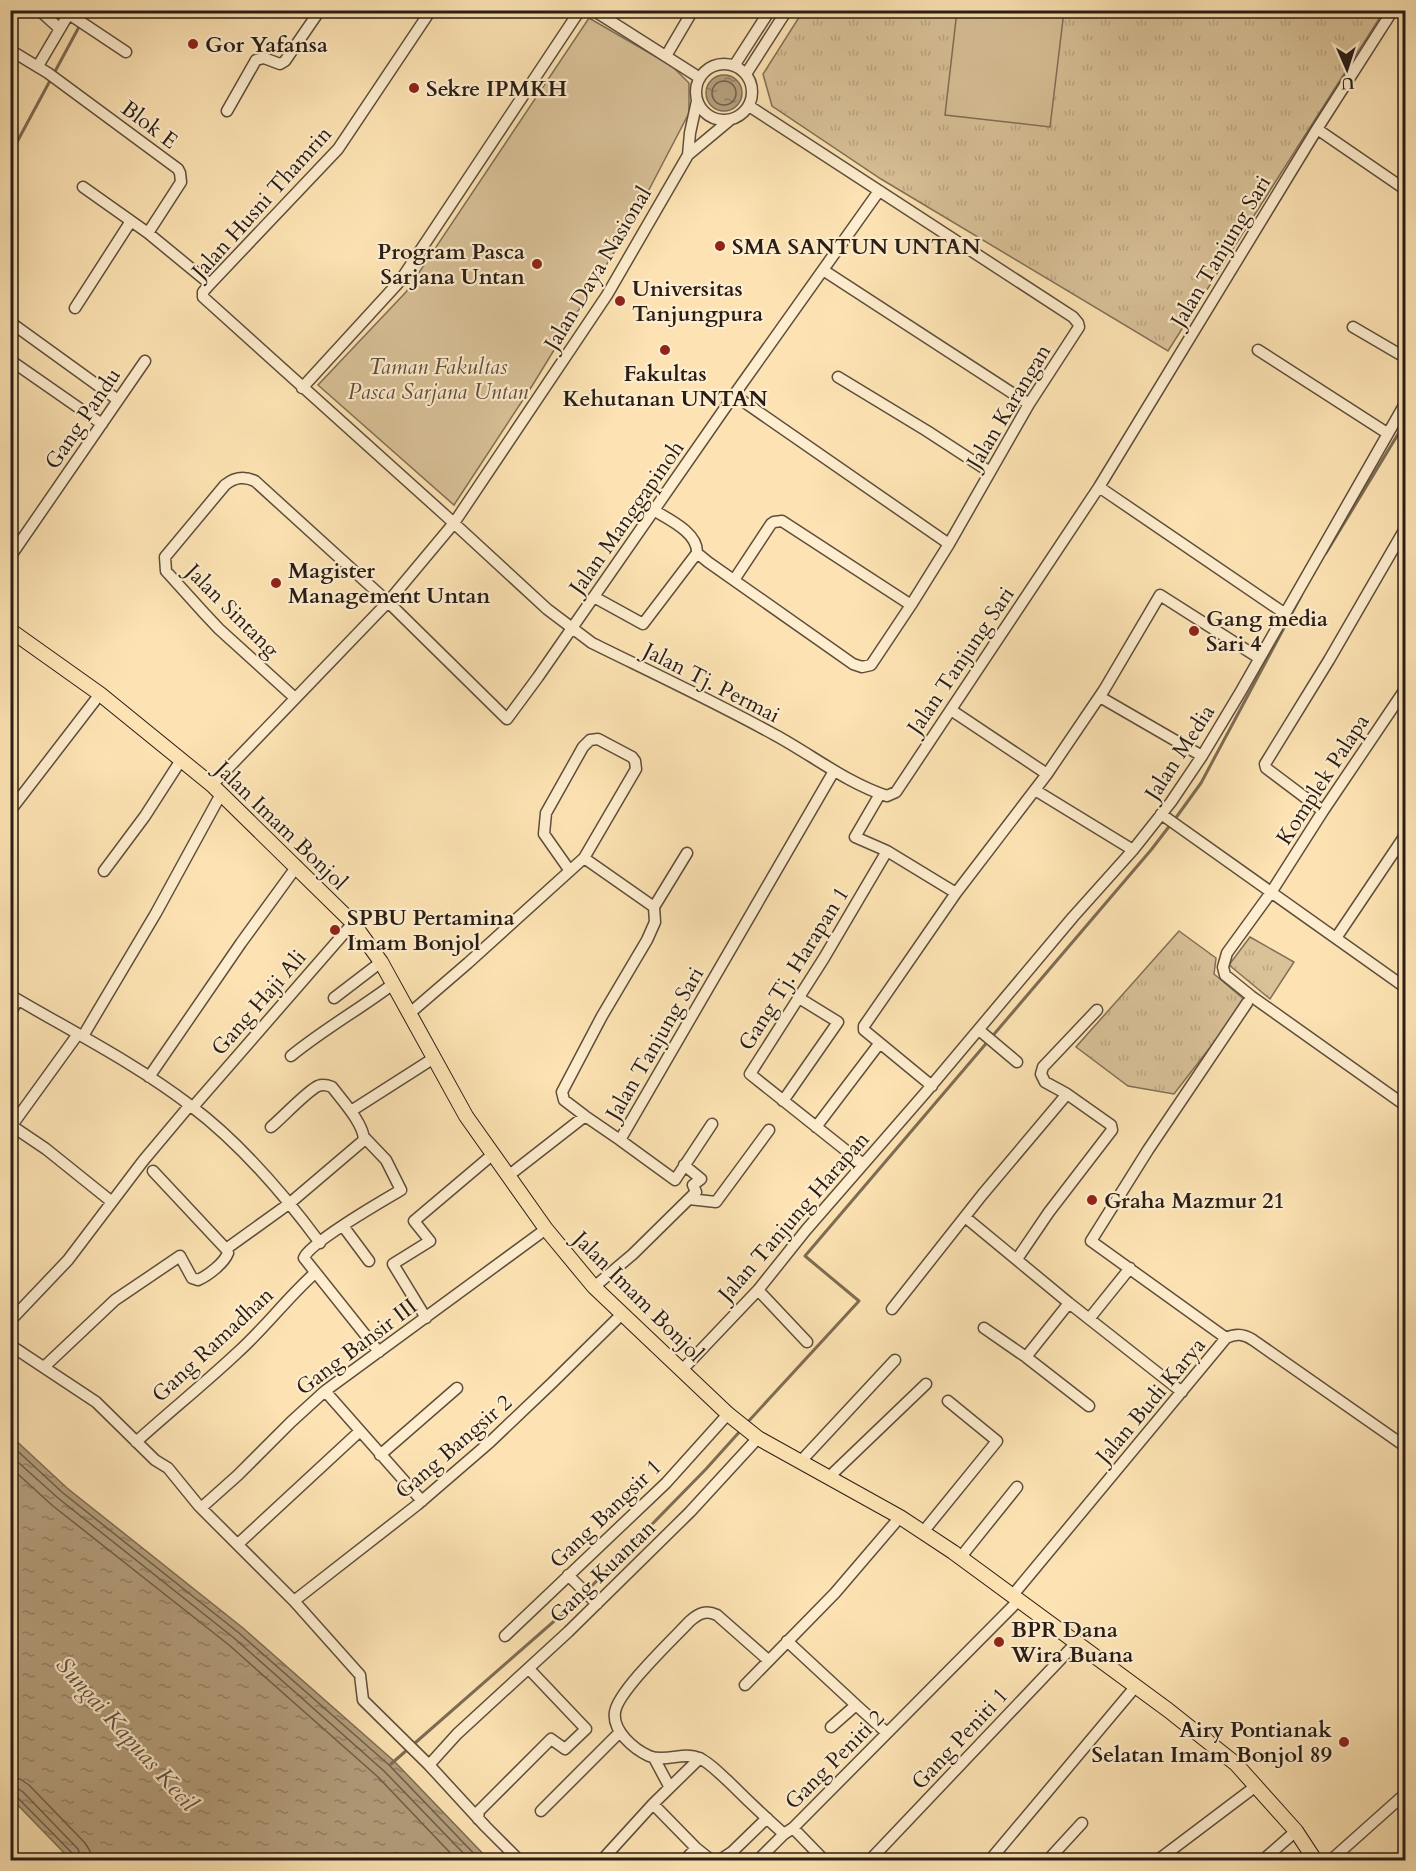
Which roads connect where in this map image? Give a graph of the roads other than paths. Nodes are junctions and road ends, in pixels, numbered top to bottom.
1 (39, 10) edge
2 (320, 10) edge
3 (431, 10) edge
4 (580, 10) edge
5 (593, 10) edge
6 (693, 10) edge
7 (770, 10) edge
8 (787, 10) edge
9 (1393, 10) edge
10 (72, 15) edge
11 (60, 29) junction
12 (10, 50) edge
13 (126, 52) dead end
14 (666, 56) junction
15 (38, 66) junction
16 (734, 66) junction
17 (746, 74) junction
18 (700, 78) junction
19 (697, 101) junction
20 (749, 106) junction
21 (227, 111) dead end
22 (730, 120) junction
23 (1317, 129) junction
24 (688, 154) junction
25 (83, 187) dead end
26 (1406, 190) edge
27 (879, 191) junction
28 (131, 222) junction
29 (148, 233) junction
30 (823, 270) junction
31 (210, 284) junction
32 (205, 299) joint
33 (75, 308) dead end
34 (10, 322) edge
35 (1353, 327) dead end
36 (1258, 350) dead end
37 (1406, 358) edge
38 (10, 360) edge
39 (145, 361) dead end
40 (838, 377) dead end
41 (303, 388) junction
42 (734, 395) junction
43 (118, 400) junction
44 (1406, 402) edge
45 (1029, 404) junction
46 (102, 424) junction
47 (1387, 433) junction
48 (990, 472) junction
49 (1099, 487) junction
50 (655, 511) junction
51 (454, 523) junction
52 (1406, 527) edge
53 (949, 544) junction
54 (697, 553) junction
55 (10, 557) edge
56 (734, 580) junction
57 (594, 597) junction
58 (388, 602) junction
59 (911, 605) junction
60 (1284, 613) junction
61 (571, 629) junction
62 (10, 630) edge
63 (1259, 658) junction
64 (1406, 688) edge
65 (100, 694) junction
66 (1100, 697) junction
67 (295, 698) junction
68 (951, 710) junction
69 (1202, 756) junction
70 (181, 760) junction
71 (834, 771) junction
72 (1047, 774) junction
73 (217, 790) junction
74 (1035, 790) junction
75 (880, 794) junction
76 (10, 811) edge
77 (1323, 811) junction
78 (1162, 815) junction
79 (1406, 834) edge
80 (1133, 850) junction
81 (886, 851) junction
82 (687, 853) dead end
83 (584, 858) junction
84 (297, 866) junction
85 (104, 871) dead end
86 (570, 871) junction
87 (1272, 891) junction
88 (956, 893) junction
89 (654, 907) junction
90 (353, 923) junction
91 (1336, 938) junction
92 (381, 962) junction
93 (393, 984) junction
94 (1406, 988) edge
95 (14, 997) edge
96 (334, 998) dead end
97 (799, 998) junction
98 (1247, 1003) dead end
99 (1097, 1010) dead end
100 (10, 1013) edge
101 (410, 1013) junction
102 (980, 1031) junction
103 (81, 1035) junction
104 (879, 1044) junction
105 (291, 1056) dead end
106 (434, 1058) junction
107 (1017, 1062) dead end
108 (149, 1077) junction
109 (932, 1086) junction
110 (1067, 1094) junction
111 (783, 1101) junction
112 (191, 1106) junction
113 (1406, 1106) edge
114 (351, 1111) junction
115 (585, 1116) junction
116 (712, 1124) dead end
117 (11, 1127) edge
118 (271, 1127) dead end
119 (816, 1127) junction
120 (769, 1130) dead end
121 (364, 1137) junction
122 (620, 1140) junction
123 (492, 1155) junction
124 (863, 1164) junction
125 (684, 1165) junction
126 (153, 1171) dead end
127 (508, 1176) junction
128 (693, 1196) junction
129 (112, 1202) junction
130 (290, 1203) junction
131 (965, 1217) junction
132 (343, 1226) junction
133 (546, 1229) junction
134 (320, 1243) junction
135 (226, 1249) junction
136 (1017, 1259) junction
137 (369, 1262) dead end
138 (1130, 1268) junction
139 (315, 1273) junction
140 (594, 1287) junction
141 (758, 1290) junction
142 (1069, 1303) junction
143 (892, 1309) dead end
144 (622, 1313) junction
145 (426, 1318) junction
146 (1089, 1319) junction
147 (10, 1321) edge
148 (984, 1328) dead end
149 (1226, 1338) junction
150 (807, 1342) dead end
151 (10, 1346) edge
152 (379, 1352) junction
153 (1026, 1358) junction
154 (895, 1360) dead end
155 (44, 1367) junction
156 (682, 1370) junction
157 (926, 1384) dead end
158 (457, 1388) dead end
159 (325, 1391) junction
160 (1182, 1392) junction
161 (948, 1401) dead end
162 (1089, 1406) dead end
163 (730, 1416) junction
164 (360, 1431) junction
165 (757, 1436) junction
166 (136, 1442) junction
167 (1406, 1447) edge
168 (380, 1455) junction
169 (801, 1461) junction
170 (829, 1477) junction
171 (1017, 1487) dead end
172 (422, 1501) junction
173 (201, 1508) junction
174 (900, 1517) junction
175 (923, 1532) junction
176 (238, 1544) junction
177 (960, 1558) junction
178 (570, 1578) junction
179 (296, 1598) junction
180 (1015, 1599) junction
181 (593, 1601) junction
182 (505, 1636) dead end
183 (787, 1641) junction
184 (1076, 1643) junction
185 (768, 1660) junction
186 (529, 1668) junction
187 (745, 1685) dead end
188 (1136, 1686) junction
189 (856, 1705) junction
190 (831, 1727) dead end
191 (620, 1732) junction
192 (887, 1733) junction
193 (654, 1758) junction
194 (700, 1758) junction
195 (429, 1765) junction
196 (669, 1786) junction
197 (1256, 1786) junction
198 (1406, 1793) edge
199 (652, 1804) junction
200 (541, 1811) dead end
201 (768, 1818) junction
202 (478, 1819) junction
203 (1082, 1823) dead end
204 (789, 1831) junction
205 (1296, 1831) junction
206 (696, 1848) junction
207 (519, 1860) edge
208 (602, 1860) edge
209 (685, 1860) edge
210 (711, 1860) edge
211 (720, 1860) edge
212 (758, 1860) edge
213 (824, 1860) edge
214 (870, 1860) edge
215 (990, 1860) edge
216 (1048, 1860) edge
217 (1158, 1860) edge
218 (1263, 1860) edge
219 (1316, 1860) edge
220 (1332, 1860) edge

1 - 11 street
2 - 21 street
3 - 31 street, Jalan Husni Thamrin
4 - 41 street
5 - 14 street
6 - 14 street
7 - 16 street
8 - 17 street
9 - 23 street, Jalan Tanjung Sari
10 - 11 street
10 - 13 street
11 - 15 street
12 - 15 street, Blok E
14 - 18 street
15 - 29 street, Blok E
16 - 17 street
16 - 18 street
17 - 20 street
18 - 19 street, Jalan Daya Nasional
19 - 22 street
19 - 24 street, Jalan Daya Nasional
20 - 22 street, Jalan Daya Nasional
20 - 27 street, Jalan Karangan
22 - 24 street, Jalan Daya Nasional
23 - 26 street
23 - 49 street, Jalan Tanjung Sari
24 - 51 street, Jalan Daya Nasional
25 - 28 street
27 - 30 street, Jalan Manggapinoh
27 - 45 street, Jalan Karangan
28 - 29 street
28 - 33 street
29 - 31 street
30 - 42 street, Jalan Manggapinoh
30 - 45 street
31 - 32 street, Jalan Husni Thamrin
32 - 41 street, Jalan Tj. Permai
34 - 43 street
35 - 37 street
36 - 47 street
38 - 46 street
39 - 43 street, Gang Pandu
40 - 48 street
41 - 51 street, Jalan Tj. Permai
42 - 50 street, Jalan Manggapinoh
42 - 53 street
43 - 46 street, Gang Pandu
44 - 47 street, Jalan Media
45 - 48 street, Jalan Karangan
46 - 55 street, Gang Pandu
47 - 60 street, Jalan Media
48 - 53 street, Jalan Karangan
49 - 60 street
49 - 68 street, Jalan Tanjung Sari
50 - 54 street, Jalan Karangan
50 - 57 street, Jalan Manggapinoh
51 - 58 street, Jalan Daya Nasional
51 - 61 street, Jalan Tj. Permai
52 - 77 street
53 - 59 street, Jalan Karangan
54 - 56 street, Jalan Karangan
54 - 57 street
56 - 59 street
56 - 59 street, Jalan Karangan
57 - 61 street, Jalan Manggapinoh
58 - 61 street, Jalan Manggapinoh
58 - 67 street, Jalan Daya Nasional
58 - 67 street, Jalan Sintang
60 - 63 street, Jalan Media
61 - 71 street, Jalan Tj. Permai
62 - 65 main road, Jalan Imam Bonjol
63 - 66 street
63 - 69 street, Jalan Media
64 - 77 street, Komplek Palapa
65 - 70 main road, Jalan Imam Bonjol
65 - 76 street
66 - 69 street
66 - 72 street
67 - 73 street, Jalan Daya Nasional
68 - 72 street
68 - 75 street, Jalan Tanjung Sari
69 - 78 street, Jalan Media
70 - 73 main road, Jalan Imam Bonjol
70 - 85 street
71 - 75 street
71 - 122 street, Jalan Tanjung Sari
72 - 74 street
73 - 84 main road, Jalan Imam Bonjol
73 - 103 street, Jalan Daya Nasional
74 - 80 street
74 - 88 street
75 - 81 street
77 - 87 street, Komplek Palapa
78 - 80 street, Jalan Media
78 - 87 street
79 - 91 street
80 - 102 street, Jalan Media
81 - 88 street
81 - 97 street, Gang Tj. Harapan 1
82 - 89 street
83 - 86 street
83 - 86 street
83 - 89 street
84 - 90 main road, Jalan Imam Bonjol
84 - 108 street
86 - 101 street
87 - 91 street
87 - 113 street, Komplek Palapa
88 - 104 street
89 - 115 street
90 - 92 main road, Jalan Imam Bonjol
90 - 112 street, Gang Haji Ali
91 - 94 street
92 - 93 main road, Jalan Imam Bonjol
92 - 96 street
93 - 101 main road, Jalan Imam Bonjol
93 - 105 street
95 - 100 street
95 - 103 street
97 - 111 street, Gang Tj. Harapan 1
97 - 111 street
98 - 138 street
99 - 110 street
101 - 106 main road, Jalan Imam Bonjol
102 - 107 street
102 - 109 street, Jalan Media
103 - 108 street
103 - 117 street, Jalan Daya Nasional
104 - 109 street
104 - 119 street
106 - 114 street
106 - 123 main road, Jalan Imam Bonjol
108 - 112 street
109 - 124 street, Jalan Tanjung Harapan
110 - 131 street
110 - 136 street
111 - 119 street, Gang Tj. Harapan 1
112 - 129 street, Gang Haji Ali
112 - 130 street
114 - 118 street
114 - 121 street
115 - 122 street, Jalan Tanjung Sari
115 - 127 street, Jalan Tanjung Sari
116 - 125 street
117 - 129 street
119 - 124 street, Gang Tj. Harapan 1
120 - 128 street
121 - 130 street
121 - 132 street
122 - 125 street
123 - 127 main road, Jalan Imam Bonjol
123 - 145 street
124 - 141 street, Jalan Tanjung Harapan
125 - 128 street
126 - 135 street
127 - 133 main road, Jalan Imam Bonjol
128 - 140 street
129 - 147 street, Gang Haji Ali
130 - 134 street
130 - 135 street
131 - 136 street
131 - 143 street
132 - 134 street
132 - 137 street
133 - 140 main road, Jalan Imam Bonjol
133 - 145 street, Gang Bansir III
134 - 139 street
135 - 155 street
136 - 142 street
138 - 146 street
138 - 149 street
139 - 152 street
139 - 166 street, Gang Ramadhan
140 - 144 main road, Jalan Imam Bonjol
141 - 150 street
141 - 156 street, Jalan Tanjung Harapan
142 - 146 street
142 - 153 street
144 - 156 main road, Jalan Imam Bonjol
144 - 172 street, Gang Bangsir 2
145 - 152 street, Gang Bansir III
146 - 160 street
148 - 153 street
149 - 160 street, Jalan Budi Karya
149 - 167 street, Jalan Budi Karya
151 - 155 street
152 - 159 street, Gang Bansir III
153 - 162 street
154 - 169 street
155 - 166 street
156 - 163 main road, Jalan Imam Bonjol
157 - 170 street
158 - 168 street
159 - 164 street
159 - 173 street, Gang Bansir III
160 - 180 street, Jalan Budi Karya
161 - 175 street
163 - 165 main road, Jalan Imam Bonjol
163 - 178 street, Gang Bangsir 1
164 - 168 street
164 - 176 street
165 - 169 main road, Jalan Imam Bonjol
165 - 181 street, Gang Kuantan
166 - 173 street
168 - 172 street
169 - 170 main road, Jalan Imam Bonjol
170 - 174 main road, Jalan Imam Bonjol
171 - 177 street
172 - 179 street, Gang Bangsir 2
173 - 176 street
174 - 175 main road, Jalan Imam Bonjol
174 - 183 street
175 - 177 main road, Jalan Imam Bonjol
176 - 179 street
177 - 180 main road, Jalan Imam Bonjol
178 - 181 street
178 - 182 street, Gang Bangsir 1
179 - 195 street
180 - 184 main road, Jalan Imam Bonjol
180 - 192 street, Gang Peniti 2
181 - 186 street, Gang Kuantan
183 - 185 street
183 - 189 street
184 - 188 main road, Jalan Imam Bonjol
184 - 214 street, Gang Peniti 1
185 - 187 street
185 - 191 street
186 - 195 street, Gang Kuantan
186 - 202 street
188 - 197 main road, Jalan Imam Bonjol
188 - 215 street
189 - 190 street
189 - 192 street
191 - 193 street
191 - 200 street
192 - 204 street, Gang Peniti 2
193 - 194 street
193 - 196 street
194 - 196 street
194 - 201 street, Gang Peniti 2
195 - 202 street
196 - 199 street
197 - 205 main road, Jalan Imam Bonjol
197 - 217 street
198 - 220 street
199 - 206 street
199 - 208 street
201 - 204 street, Gang Peniti 2
201 - 211 street
202 - 207 street
203 - 216 street
204 - 212 street
204 - 213 street
205 - 218 street
205 - 219 main road, Jalan Imam Bonjol
206 - 209 street
206 - 210 street

